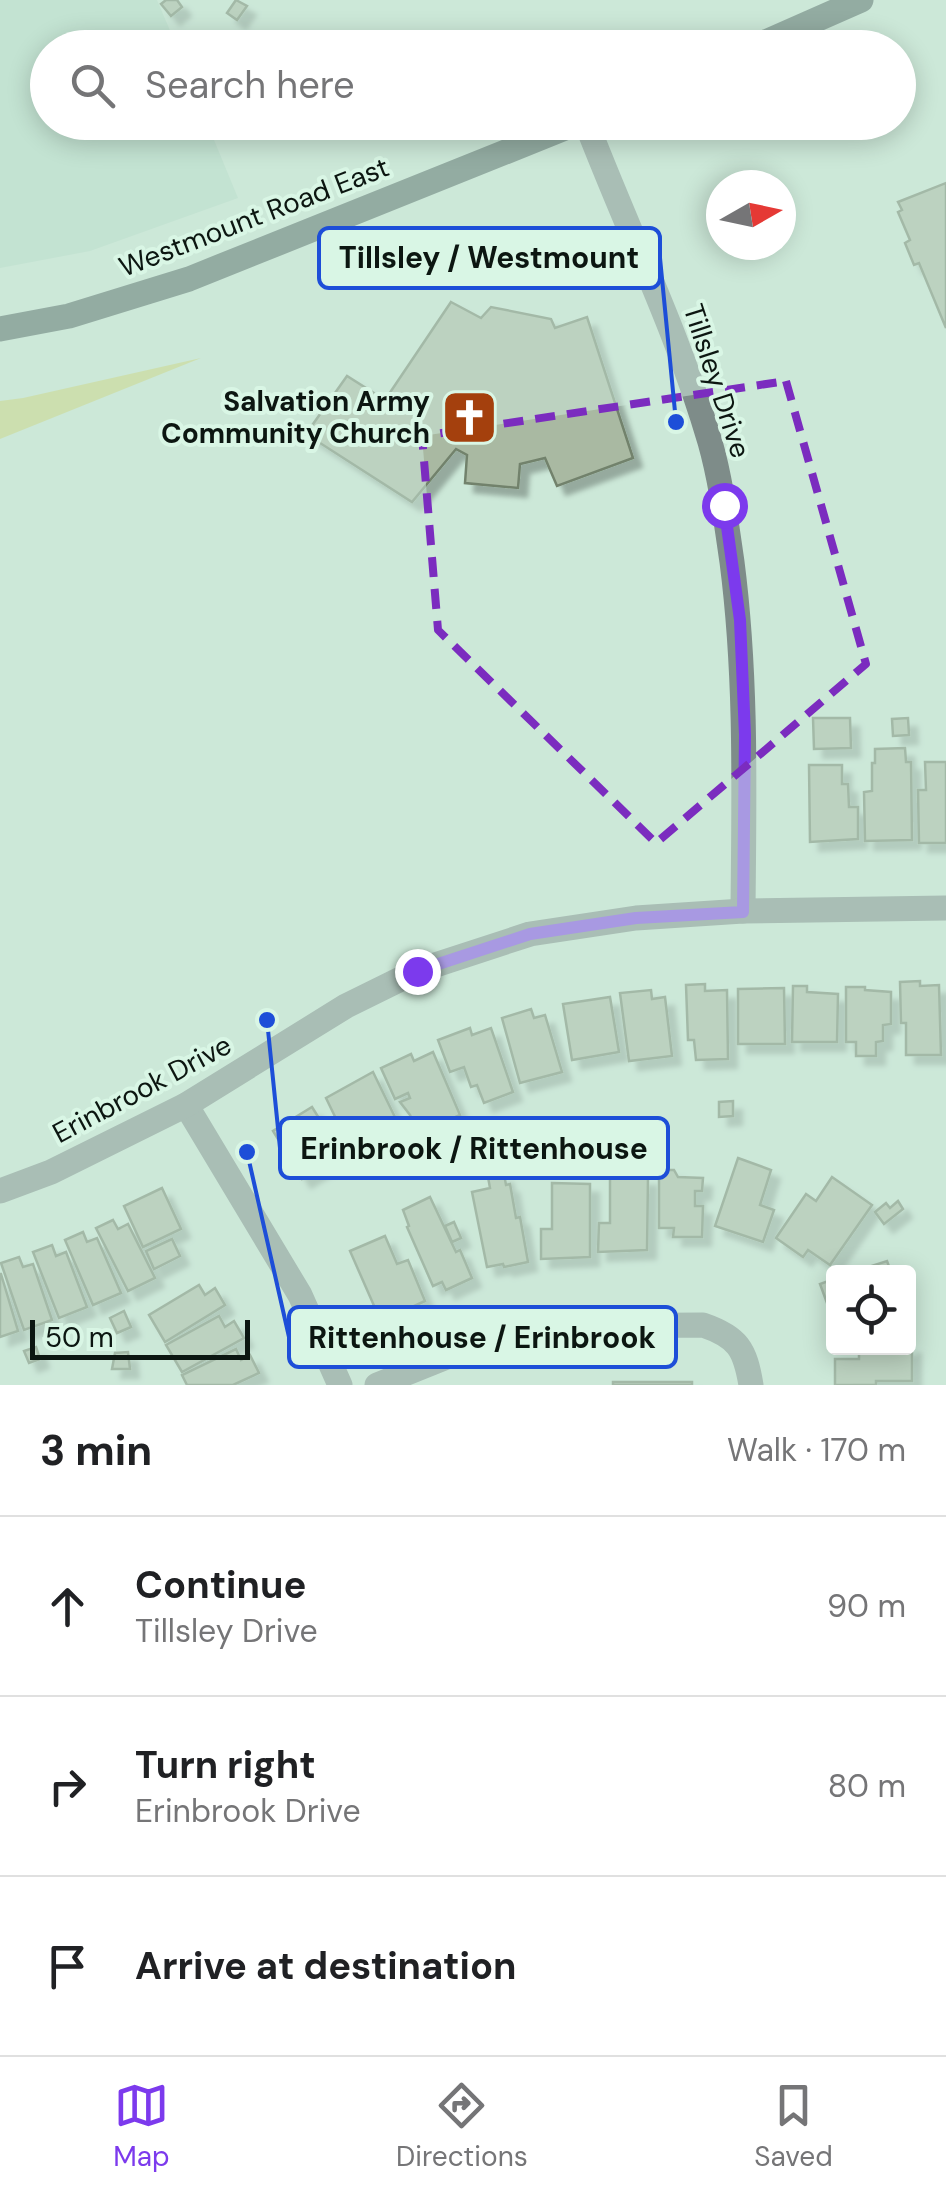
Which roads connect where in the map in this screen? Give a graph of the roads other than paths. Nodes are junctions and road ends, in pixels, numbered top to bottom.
1 (862, 0) edge
2 (793, 30) edge
3 (538, 140) edge
4 (591, 140) edge
5 (0, 328) edge
6 (946, 908) edge
7 (743, 912) junction
8 (186, 1106) junction
9 (0, 1191) edge
10 (340, 1385) edge
11 (377, 1385) edge
12 (752, 1385) edge

1 - 2 main road
3 - 5 main road, Westmount Road East
4 - 7 street, Tillsley Drive
6 - 7 street, Erinbrook Drive
7 - 8 street, Erinbrook Drive
8 - 9 street, Erinbrook Drive
8 - 10 street
11 - 12 street

